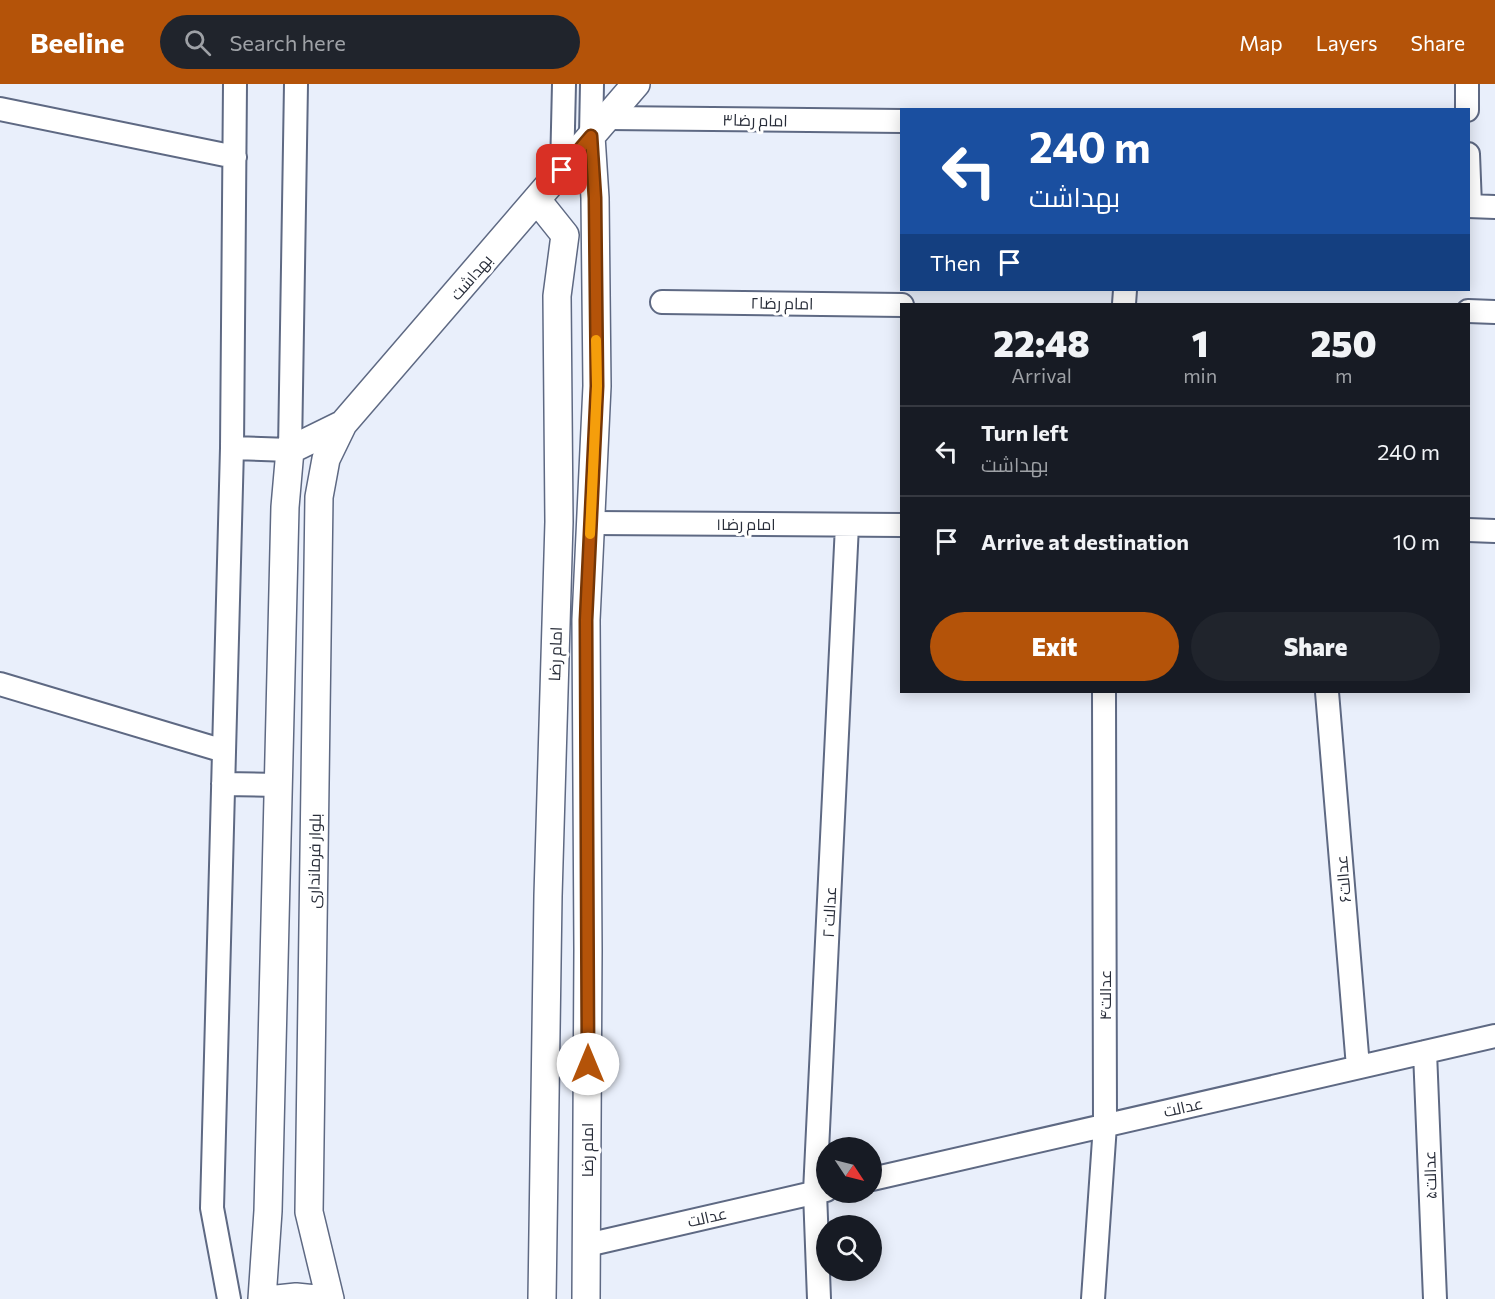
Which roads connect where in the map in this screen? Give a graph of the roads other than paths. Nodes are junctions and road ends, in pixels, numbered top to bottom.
1 (236, 84) edge
2 (296, 84) edge
3 (564, 84) edge
4 (592, 84) edge
5 (636, 84) edge
6 (1467, 84) edge
7 (1467, 108) edge
8 (0, 109) edge
9 (900, 121) edge
10 (599, 127) junction
11 (235, 157) junction
12 (562, 170) junction
13 (537, 200) junction
14 (1470, 206) edge
15 (1495, 207) edge
16 (662, 302) dead end
17 (900, 305) edge
18 (1470, 311) edge
19 (1495, 312) edge
20 (343, 424) junction
21 (232, 448) junction
22 (290, 450) junction
23 (591, 523) junction
24 (847, 525) junction
25 (900, 525) edge
26 (1470, 530) edge
27 (1495, 531) edge
28 (0, 684) edge
29 (1104, 693) edge
30 (1327, 693) edge
31 (224, 751) junction
32 (224, 784) junction
33 (278, 785) junction
34 (1495, 1036) edge
35 (1425, 1052) junction
36 (1358, 1067) junction
37 (1105, 1125) junction
38 (823, 1137) edge
39 (882, 1177) edge
40 (816, 1192) edge
41 (821, 1203) edge
42 (586, 1245) junction
43 (229, 1299) edge
44 (262, 1299) edge
45 (277, 1299) edge
46 (316, 1299) edge
47 (330, 1299) edge
48 (542, 1299) edge
49 (586, 1299) edge
50 (819, 1299) edge
51 (1093, 1299) edge
52 (1436, 1299) edge

1 - 11 street
2 - 22 street
3 - 12 street
4 - 10 street
5 - 10 street, بهداشت
6 - 7 street
8 - 11 street
9 - 10 street, امام رضا۳
10 - 12 street, بهداشت
10 - 23 street, امام رضا
11 - 21 street
12 - 13 street, بهداشت
13 - 20 street, بهداشت
13 - 48 street, امام رضا
14 - 15 street
16 - 17 street, امام رضا۲
18 - 19 street
20 - 22 street, بهداشت
20 - 47 street, بلوار فرمانداری
21 - 22 street
21 - 31 street
22 - 33 street
23 - 24 street, امام رضا۱
23 - 42 street, امام رضا
24 - 25 street, امام رضا۱
24 - 38 street, عدالت ۲
26 - 27 street
28 - 31 street
29 - 37 street, عدالت۴
30 - 36 street, عدالت۶
31 - 32 street
32 - 33 street
32 - 43 street
33 - 44 street
34 - 35 street, عدالت
35 - 36 street, عدالت
35 - 52 street, عدالت۵
36 - 37 street, عدالت
37 - 39 street, عدالت
37 - 51 street, عدالت۴
40 - 42 street, عدالت
41 - 50 street, عدالت ۲
42 - 49 street, امام رضا
45 - 46 street

